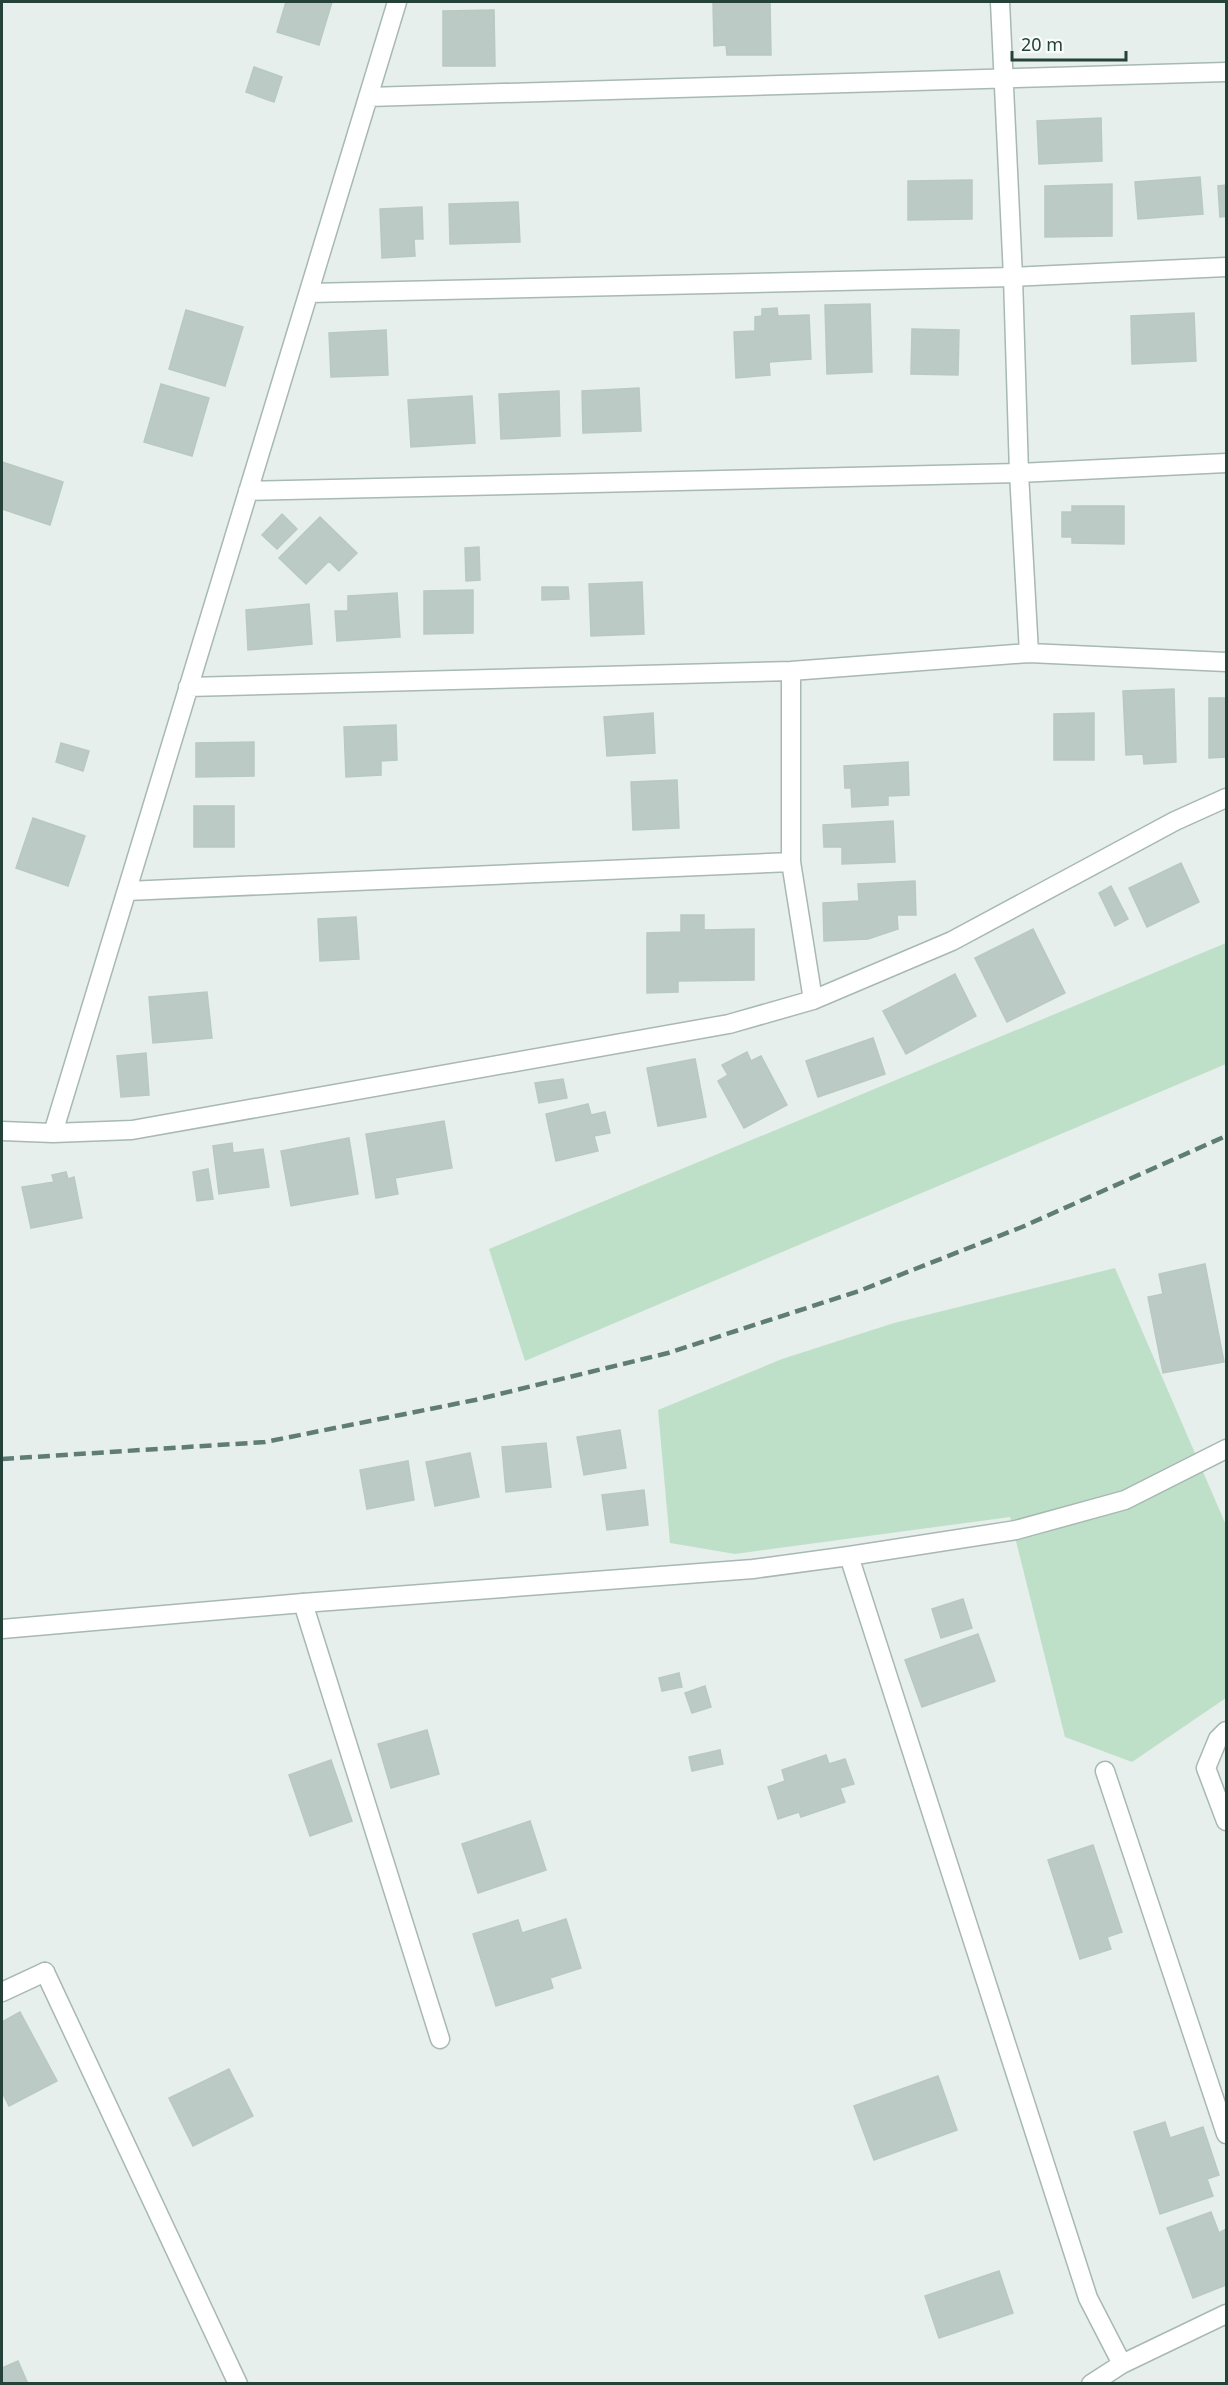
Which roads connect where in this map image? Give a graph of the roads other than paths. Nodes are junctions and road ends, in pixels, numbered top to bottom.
1 (397, 2) edge
2 (1000, 2) edge
3 (1227, 72) edge
4 (1002, 78) junction
5 (368, 97) junction
6 (1227, 267) edge
7 (1013, 277) junction
8 (309, 293) junction
9 (1227, 463) edge
10 (1019, 473) junction
11 (248, 491) junction
12 (1029, 653) junction
13 (1227, 662) edge
14 (791, 671) junction
15 (188, 687) junction
16 (1227, 798) edge
17 (791, 862) junction
18 (127, 891) junction
19 (813, 1000) junction
20 (2, 1131) edge
21 (52, 1133) junction
22 (1227, 1449) edge
23 (849, 1556) junction
24 (303, 1603) junction
25 (2, 1629) edge
26 (1227, 1731) edge
27 (1105, 1771) dead end
28 (1227, 1821) edge
29 (2, 1992) edge
30 (440, 2039) dead end
31 (1227, 2134) edge
32 (1227, 2314) edge
33 (1122, 2364) junction
34 (238, 2384) edge
35 (1091, 2384) edge

1 - 5 street
2 - 4 street
3 - 4 street
4 - 5 street
4 - 7 street
5 - 8 street
6 - 7 street
7 - 8 street
7 - 10 street
8 - 11 street
9 - 10 street
10 - 11 street
10 - 12 street
11 - 15 street
12 - 13 street
12 - 14 street
14 - 15 street
14 - 17 street
15 - 18 street
16 - 19 street
17 - 18 street
17 - 19 street
18 - 21 street
19 - 21 street
20 - 21 street
22 - 23 street
23 - 24 street
23 - 33 street
24 - 25 street
24 - 30 street
26 - 28 street
27 - 31 street
29 - 34 street
32 - 33 street
33 - 35 street

